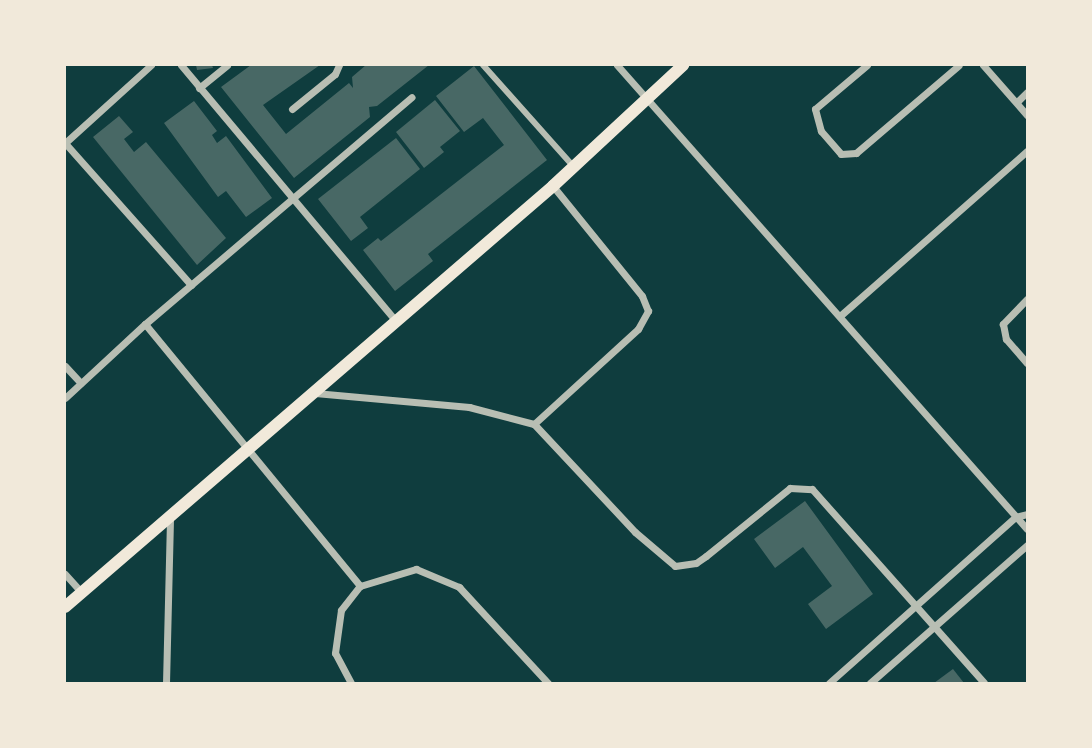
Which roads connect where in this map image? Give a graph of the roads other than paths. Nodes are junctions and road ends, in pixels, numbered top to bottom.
1 (151, 65) edge
2 (181, 65) edge
3 (227, 65) edge
4 (339, 65) edge
5 (483, 65) edge
6 (617, 65) edge
7 (683, 65) edge
8 (867, 65) edge
9 (959, 65) edge
10 (983, 65) edge
11 (199, 88) junction
12 (1027, 92) edge
13 (412, 97) dead end
14 (644, 99) junction
15 (1017, 103) junction
16 (292, 109) dead end
17 (1027, 115) edge
18 (1027, 151) edge
19 (572, 165) junction
20 (553, 186) junction
21 (293, 201) junction
22 (191, 285) junction
23 (1027, 299) edge
24 (841, 315) junction
25 (395, 320) junction
26 (145, 324) junction
27 (1027, 363) edge
28 (65, 366) edge
29 (81, 383) junction
30 (313, 392) junction
31 (65, 398) edge
32 (534, 424) junction
33 (244, 448) junction
34 (171, 513) junction
35 (1027, 514) edge
36 (1015, 517) junction
37 (1027, 529) edge
38 (1027, 545) edge
39 (65, 574) edge
40 (360, 586) junction
41 (81, 592) junction
42 (65, 607) edge
43 (916, 609) junction
44 (934, 628) junction
45 (166, 683) edge
46 (351, 683) edge
47 (548, 683) edge
48 (829, 683) edge
49 (870, 683) edge
50 (984, 683) edge

1 - 22 street
2 - 11 street
3 - 11 street
4 - 16 street
5 - 19 street
6 - 14 street
7 - 14 main road
8 - 9 street
10 - 15 street
11 - 21 street
12 - 15 street
13 - 21 street
14 - 19 main road
14 - 24 street
15 - 17 street
18 - 24 street
19 - 20 main road
20 - 25 main road
20 - 32 street
21 - 22 street
21 - 25 street
22 - 26 street
23 - 27 street
24 - 36 street
25 - 30 main road
26 - 29 street
26 - 33 street
28 - 29 street
29 - 31 street
30 - 32 street
30 - 33 main road
32 - 43 street
33 - 34 main road
33 - 40 street
34 - 41 main road
34 - 45 street
35 - 36 street
36 - 37 street
36 - 43 street
38 - 44 street
39 - 41 street
40 - 46 street
40 - 47 street
41 - 42 main road
43 - 44 street
43 - 48 street
44 - 49 street
44 - 50 street

